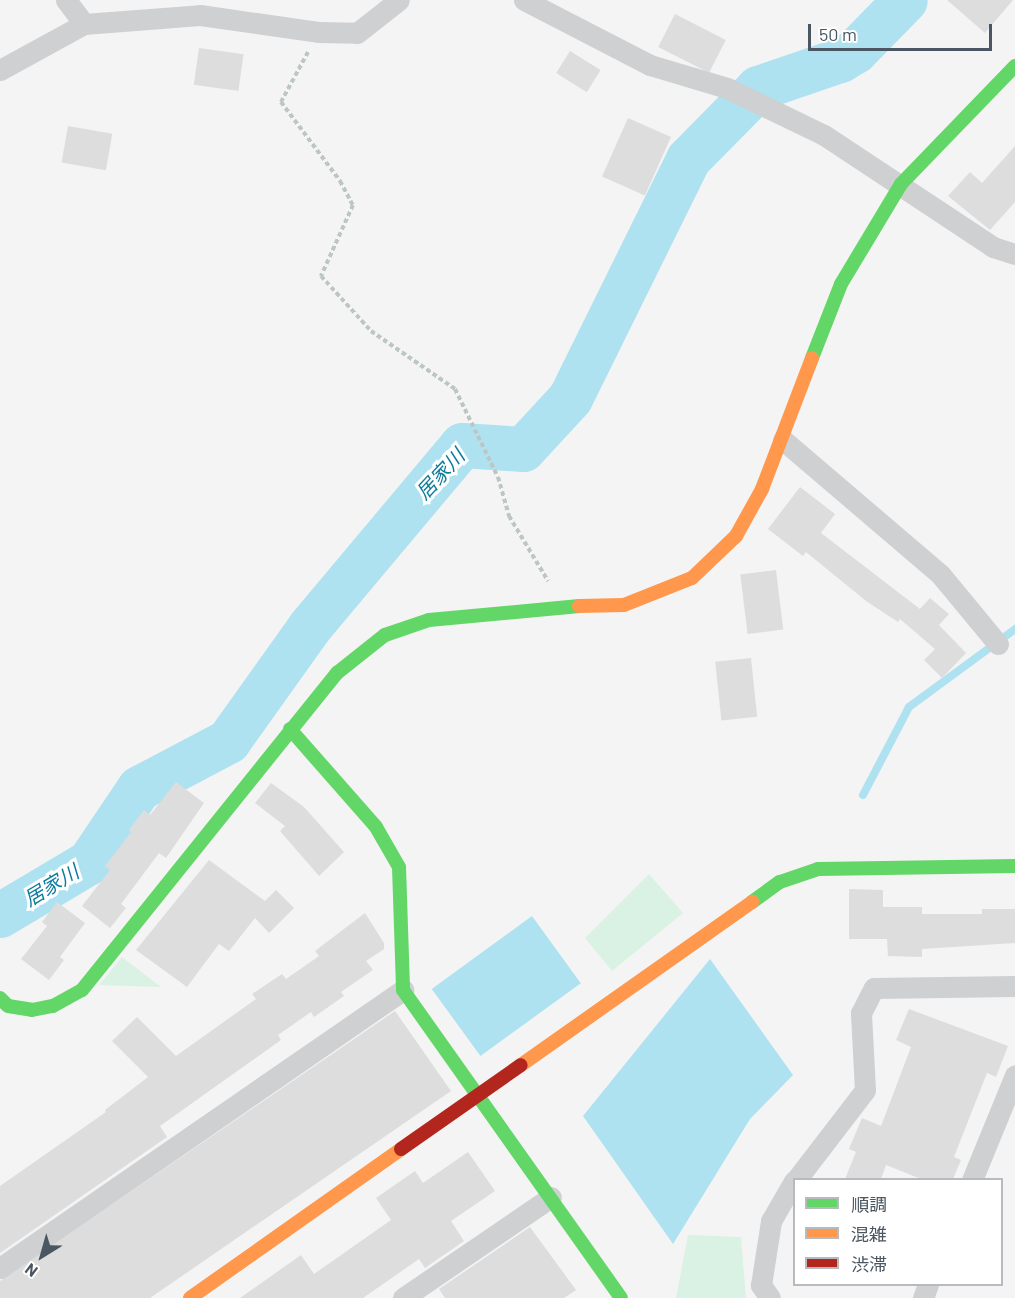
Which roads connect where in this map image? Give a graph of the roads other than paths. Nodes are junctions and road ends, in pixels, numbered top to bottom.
1 (66, 0) edge
2 (399, 0) edge
3 (524, 0) edge
4 (84, 24) junction
5 (1015, 66) edge
6 (0, 70) edge
7 (901, 184) junction
8 (1015, 254) edge
9 (783, 440) junction
10 (998, 644) dead end
11 (290, 729) junction
12 (1015, 866) edge
13 (1015, 986) edge
14 (403, 990) junction
15 (0, 998) edge
16 (1015, 1075) edge
17 (480, 1096) junction
18 (797, 1178) edge
19 (972, 1178) edge
20 (793, 1183) edge
21 (550, 1197) junction
22 (0, 1268) edge
23 (613, 1295) edge
24 (190, 1298) edge
25 (403, 1298) edge
26 (770, 1298) edge

1 - 4 street
2 - 4 street
3 - 7 street
4 - 6 street
5 - 7 street
7 - 8 street
7 - 9 street
9 - 10 street
9 - 11 street
11 - 14 street
11 - 15 street
12 - 17 street
13 - 18 street
14 - 17 street
14 - 22 street
16 - 19 street
17 - 21 street
17 - 24 street
20 - 26 street
21 - 23 street
21 - 25 street

